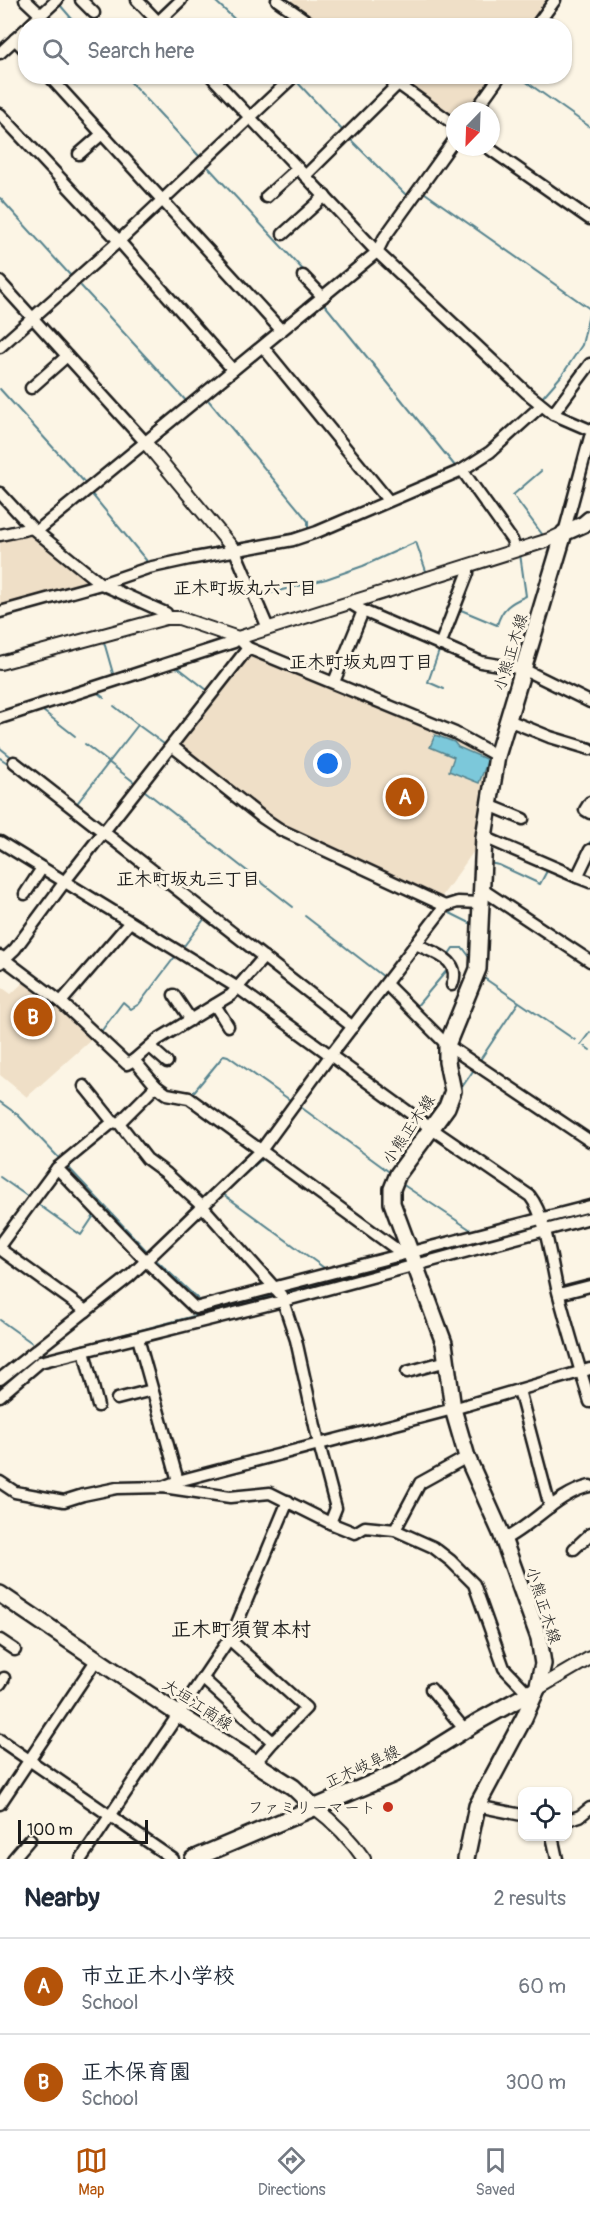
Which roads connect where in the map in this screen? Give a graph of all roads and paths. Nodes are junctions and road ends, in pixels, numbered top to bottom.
1 (25, 0) edge
2 (57, 0) edge
3 (81, 0) edge
4 (137, 0) edge
5 (180, 0) edge
6 (277, 0) edge
7 (555, 0) edge
8 (94, 13) dead end
9 (40, 15) junction
10 (37, 18) edge
11 (154, 18) edge
12 (165, 18) edge
13 (303, 18) edge
14 (542, 18) edge
15 (18, 36) edge
16 (15, 39) junction
17 (18, 42) edge
18 (0, 53) edge
19 (56, 84) edge
20 (219, 84) edge
21 (286, 84) edge
22 (398, 84) joint
23 (494, 84) edge
24 (481, 102) edge
25 (0, 114) edge
26 (251, 118) junction
27 (446, 119) edge
28 (102, 134) junction
29 (446, 152) edge
30 (79, 154) dead end
31 (500, 156) edge
32 (301, 172) junction
33 (325, 196) junction
34 (266, 197) dead end
35 (163, 201) junction
36 (590, 219) edge
37 (283, 234) dead end
38 (119, 241) junction
39 (377, 252) junction
40 (303, 276) dead end
41 (0, 282) edge
42 (323, 297) junction
43 (32, 318) junction
44 (281, 330) junction
45 (0, 347) edge
46 (263, 347) junction
47 (67, 356) junction
48 (590, 364) edge
49 (233, 370) junction
50 (31, 388) dead end
51 (541, 406) junction
52 (553, 414) junction
53 (590, 430) edge
54 (590, 437) edge
55 (145, 442) junction
56 (462, 470) junction
57 (0, 493) edge
58 (388, 500) junction
59 (588, 524) edge
60 (34, 530) junction
61 (564, 533) junction
62 (0, 535) edge
63 (515, 550) junction
64 (235, 551) junction
65 (468, 566) junction
66 (101, 584) junction
67 (350, 603) junction
68 (363, 611) junction
69 (0, 612) edge
70 (166, 618) junction
71 (268, 628) junction
72 (238, 638) junction
73 (440, 645) junction
74 (248, 648) junction
75 (0, 663) edge
76 (523, 669) junction
77 (334, 682) junction
78 (590, 702) edge
79 (0, 718) edge
80 (508, 720) junction
81 (172, 746) junction
82 (590, 749) edge
83 (497, 756) junction
84 (15, 762) dead end
85 (590, 802) edge
86 (489, 806) junction
87 (590, 813) edge
88 (523, 819) dead end
89 (103, 832) junction
90 (484, 837) junction
91 (0, 842) edge
92 (590, 850) edge
93 (42, 868) junction
94 (577, 877) junction
95 (65, 882) junction
96 (590, 882) edge
97 (25, 894) dead end
98 (480, 896) junction
99 (446, 906) junction
100 (130, 922) junction
101 (416, 944) junction
102 (264, 957) junction
103 (2, 960) edge
104 (590, 961) edge
105 (386, 984) junction
106 (452, 985) dead end
107 (238, 988) junction
108 (174, 995) dead end
109 (61, 1002) junction
110 (215, 1005) junction
111 (191, 1020) junction
112 (228, 1026) dead end
113 (353, 1027) junction
114 (447, 1045) junction
115 (150, 1047) junction
116 (330, 1056) junction
117 (134, 1060) junction
118 (166, 1062) dead end
119 (84, 1086) dead end
120 (156, 1086) junction
121 (116, 1123) junction
122 (432, 1129) junction
123 (590, 1141) edge
124 (262, 1149) junction
125 (57, 1168) junction
126 (590, 1206) edge
127 (203, 1207) junction
128 (590, 1218) edge
129 (543, 1224) junction
130 (0, 1247) edge
131 (412, 1258) junction
132 (146, 1261) junction
133 (590, 1286) edge
134 (276, 1289) junction
135 (559, 1293) junction
136 (283, 1302) junction
137 (86, 1311) junction
138 (138, 1338) junction
139 (84, 1351) junction
140 (447, 1361) junction
141 (585, 1370) edge
142 (408, 1372) dead end
143 (0, 1379) edge
144 (152, 1390) junction
145 (519, 1390) junction
146 (0, 1396) edge
147 (117, 1399) dead end
148 (590, 1402) edge
149 (98, 1406) dead end
150 (453, 1410) junction
151 (319, 1444) junction
152 (467, 1457) junction
153 (178, 1481) junction
154 (590, 1486) edge
155 (163, 1487) junction
156 (2, 1488) edge
157 (288, 1501) junction
158 (550, 1507) junction
159 (330, 1523) junction
160 (395, 1530) junction
161 (590, 1534) edge
162 (503, 1540) junction
163 (574, 1549) dead end
164 (0, 1593) edge
165 (229, 1639) junction
166 (0, 1640) edge
167 (15, 1650) dead end
168 (590, 1658) edge
169 (97, 1659) junction
170 (202, 1678) junction
171 (431, 1689) dead end
172 (533, 1691) junction
173 (178, 1714) junction
174 (465, 1730) junction
175 (0, 1740) edge
176 (273, 1742) junction
177 (29, 1762) junction
178 (256, 1762) junction
179 (0, 1804) edge
180 (477, 1806) junction
181 (314, 1807) junction
182 (590, 1808) edge
183 (518, 1814) edge
184 (111, 1815) junction
185 (572, 1818) edge
186 (30, 1839) dead end
187 (553, 1841) edge
188 (222, 1853) edge
189 (13, 1859) edge
190 (81, 1859) edge
191 (173, 1859) edge
192 (193, 1859) edge
193 (364, 1859) edge
194 (465, 1859) edge
195 (557, 1859) edge

1 - 9 street
2 - 9 street
3 - 8 street
4 - 11 street
5 - 12 street
6 - 13 street
7 - 14 street
9 - 10 street
15 - 16 street
16 - 17 street
16 - 18 street
19 - 28 street
20 - 26 street
21 - 26 street
22 - 27 street
22 - 32 street
23 - 24 street
25 - 38 street
26 - 32 street
26 - 35 street
28 - 30 street
28 - 35 street
29 - 39 street
31 - 36 street
32 - 33 street
32 - 34 street
33 - 37 street
33 - 39 street
35 - 38 street
35 - 44 street
38 - 43 street
38 - 49 street
39 - 42 street
39 - 51 street
40 - 42 street
41 - 43 street
42 - 44 street
43 - 45 street
43 - 47 street
44 - 46 street
46 - 49 street
46 - 58 street
47 - 50 street
47 - 55 street
48 - 52 street
49 - 55 street
51 - 52 street
51 - 56 street
52 - 53 street
54 - 61 street
55 - 60 street
55 - 64 street
56 - 58 street
56 - 63 street
57 - 60 street
58 - 64 street
59 - 61 main road
60 - 62 street
60 - 66 street
61 - 63 street
61 - 76 main road, 小熊正木線
63 - 65 street
64 - 66 street
64 - 71 street
65 - 67 street
65 - 73 street
66 - 69 street
66 - 70 street
67 - 68 street
67 - 71 street
68 - 73 street
68 - 77 street
70 - 72 street
70 - 75 street
71 - 72 street
72 - 74 street
72 - 79 street
73 - 76 street
74 - 77 street
74 - 81 street
76 - 78 street
76 - 80 main road, 小熊正木線
77 - 83 street
80 - 82 street
80 - 83 main road, 小熊正木線
81 - 89 street
81 - 99 street
83 - 86 main road, 小熊正木線
84 - 89 street
85 - 87 street
86 - 88 street
86 - 90 main road, 小熊正木線
89 - 95 street
89 - 102 street
90 - 94 street
90 - 98 main road, 小熊正木線
91 - 93 street
92 - 94 street
93 - 95 street
93 - 97 street
94 - 96 street
95 - 100 street
95 - 103 street
98 - 99 street
98 - 104 street
98 - 114 main road, 小熊正木線
99 - 101 street
100 - 107 street
100 - 109 street
101 - 105 street
101 - 106 street
102 - 107 street
102 - 113 street
103 - 109 street
105 - 113 street
105 - 114 street
107 - 110 street
107 - 116 street
108 - 111 street
109 - 117 street
110 - 111 street
110 - 112 street
111 - 115 street
113 - 116 street
114 - 122 main road, 小熊正木線
114 - 123 street
115 - 117 street
115 - 118 street
116 - 122 street
116 - 124 street
117 - 120 street
119 - 121 street
120 - 121 street
120 - 124 street
121 - 125 street
121 - 127 street
122 - 129 street
122 - 131 main road, 小熊正木線
124 - 127 street
124 - 131 street
125 - 130 street
125 - 132 street
126 - 129 street
127 - 132 street
127 - 134 street
128 - 129 street
129 - 131 street
129 - 135 street
130 - 137 street
131 - 134 street
131 - 136 street
131 - 140 main road, 小熊正木線
132 - 134 street
132 - 137 street
133 - 135 street
134 - 136 street
135 - 141 street
136 - 138 street
136 - 151 street
137 - 143 street
138 - 139 street
138 - 144 street
139 - 146 street
139 - 149 street
140 - 142 street
140 - 150 main road, 小熊正木線
141 - 145 street
141 - 148 street
144 - 147 street
144 - 153 street
145 - 150 street
145 - 158 street
150 - 151 street
150 - 152 main road, 小熊正木線
151 - 153 street
151 - 159 street
152 - 160 street
152 - 162 main road, 小熊正木線
153 - 155 street
154 - 158 street
155 - 156 street
155 - 157 street
157 - 159 street
157 - 165 street
158 - 162 street
159 - 160 street
160 - 172 street
161 - 163 street
162 - 172 main road, 小熊正木線
164 - 169 main road, 大垣江南線
165 - 170 street
165 - 176 street
166 - 167 street
168 - 172 street
169 - 173 main road, 大垣江南線
169 - 177 street
170 - 173 street
170 - 176 street
171 - 174 street
172 - 174 main road, 正木岐阜線
172 - 180 main road, 小熊正木線
173 - 178 main road, 大垣江南線
173 - 184 street
174 - 181 main road, 正木岐阜線
175 - 177 street
176 - 178 street
177 - 179 street
177 - 184 street
178 - 181 main road, 大垣江南線
180 - 183 street
180 - 194 main road, 小熊正木線
181 - 188 main road, 正木岐阜線
181 - 193 street, 大垣江南線
182 - 185 street
184 - 190 street
184 - 191 street
186 - 189 street
187 - 195 street
188 - 192 main road, 正木岐阜線

